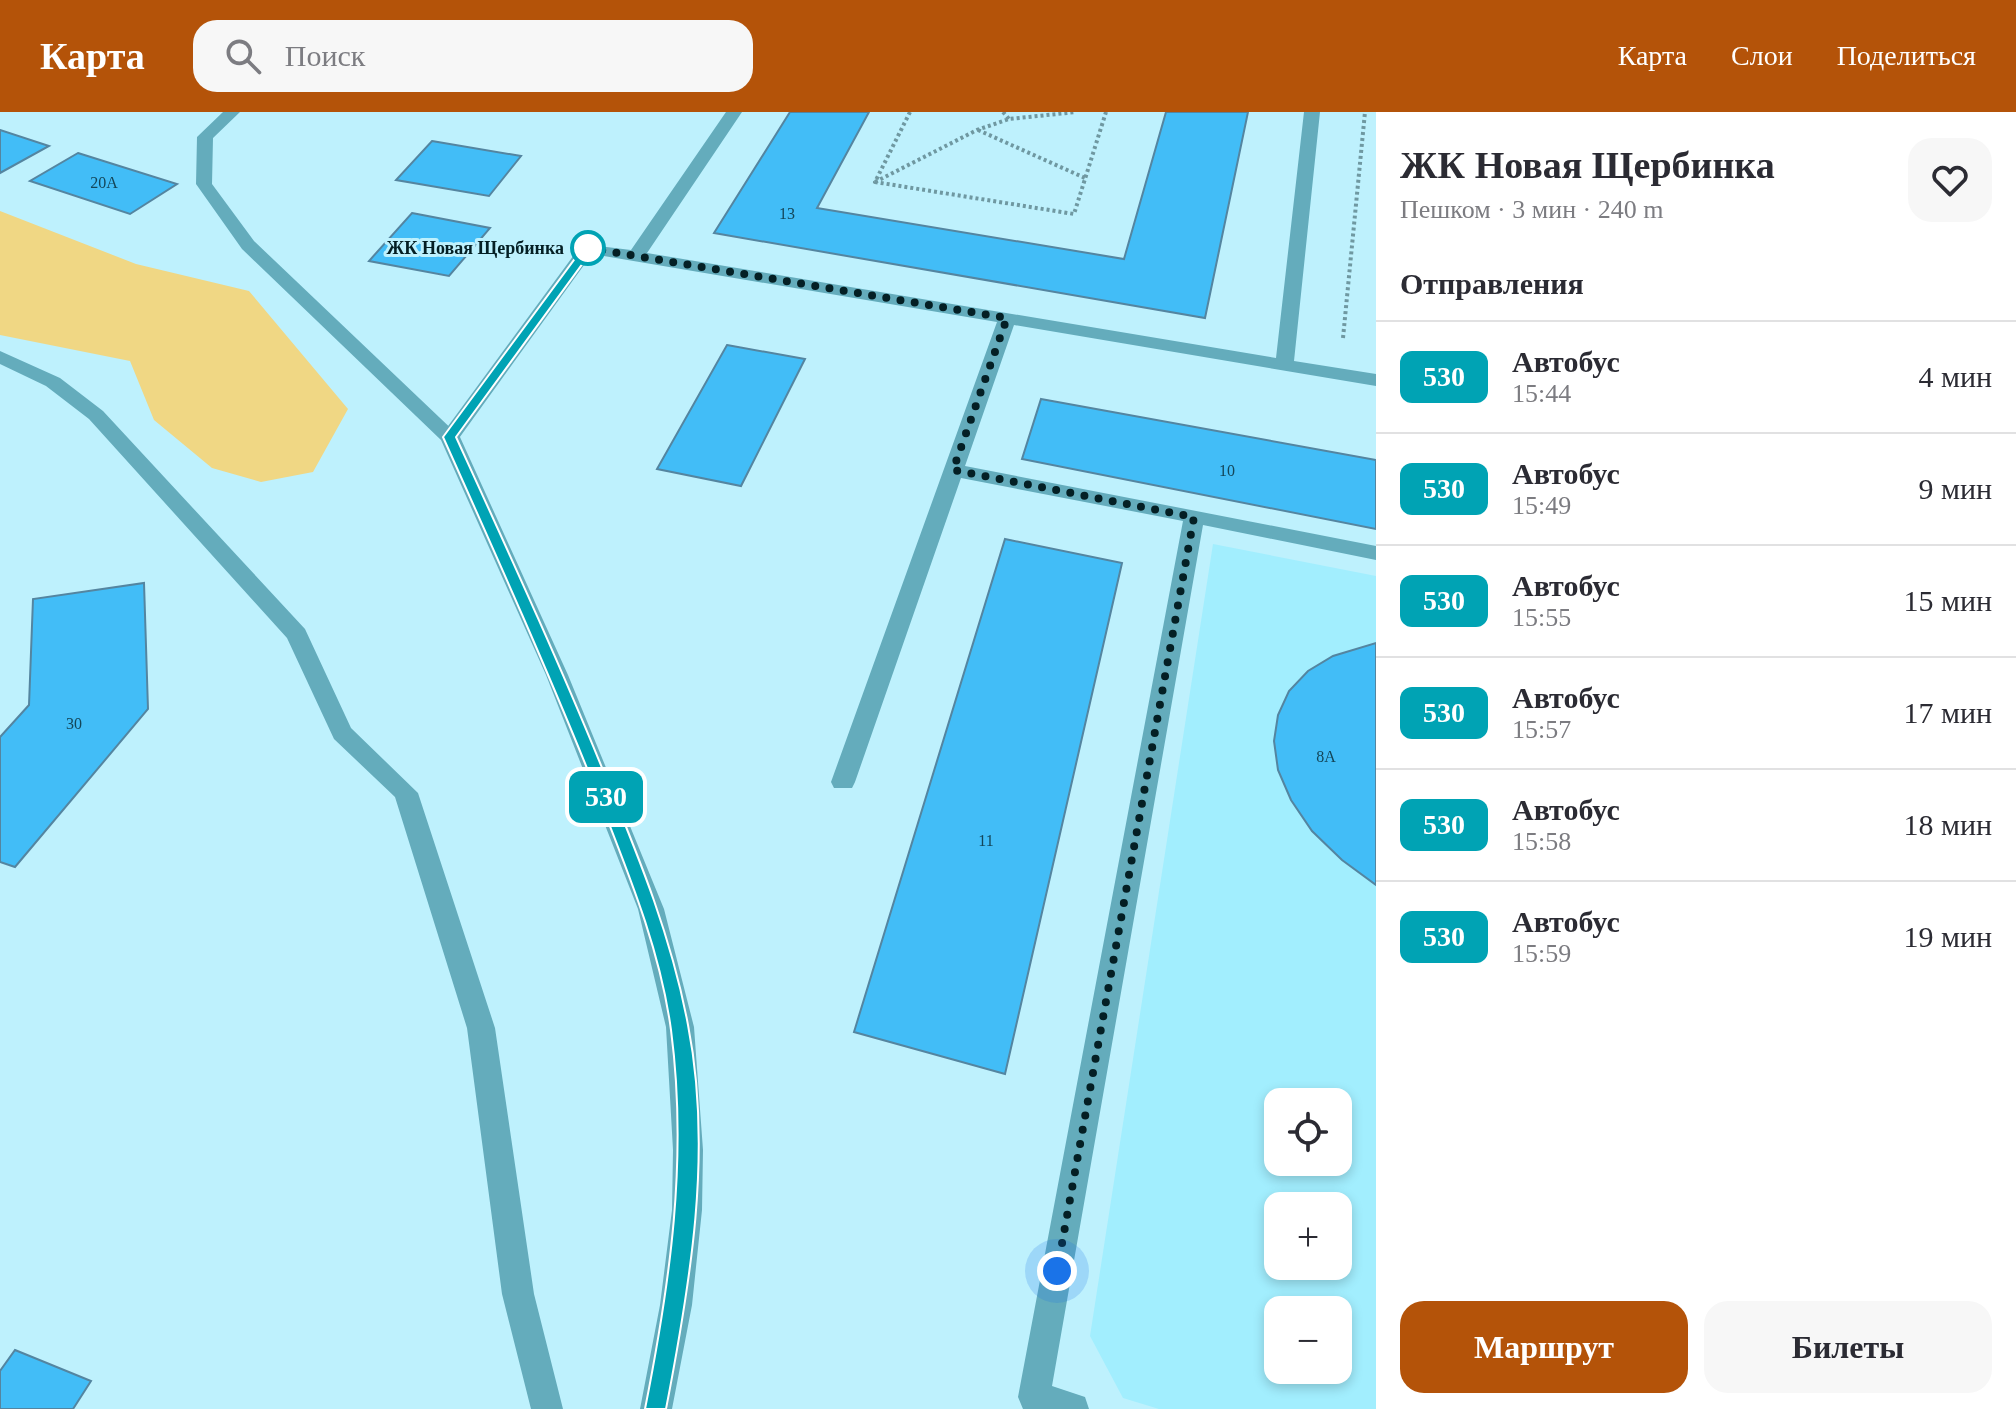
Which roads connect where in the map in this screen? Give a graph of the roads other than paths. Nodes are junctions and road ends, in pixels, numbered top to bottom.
1 (232, 112) edge
2 (734, 112) edge
3 (1312, 112) edge
4 (636, 256) junction
5 (1007, 318) junction
6 (0, 357) edge
7 (1284, 365) junction
8 (1376, 380) edge
9 (450, 437) junction
10 (953, 470) junction
11 (1194, 517) junction
12 (1376, 553) edge
13 (843, 782) dead end
14 (547, 1409) edge
15 (656, 1409) edge
16 (1073, 1409) edge

1 - 9 street
2 - 4 street
3 - 7 street
4 - 5 street
4 - 9 street
5 - 7 street
5 - 10 street
6 - 14 street
7 - 8 street
9 - 15 street
10 - 11 street
10 - 13 street
11 - 12 street
11 - 16 street

